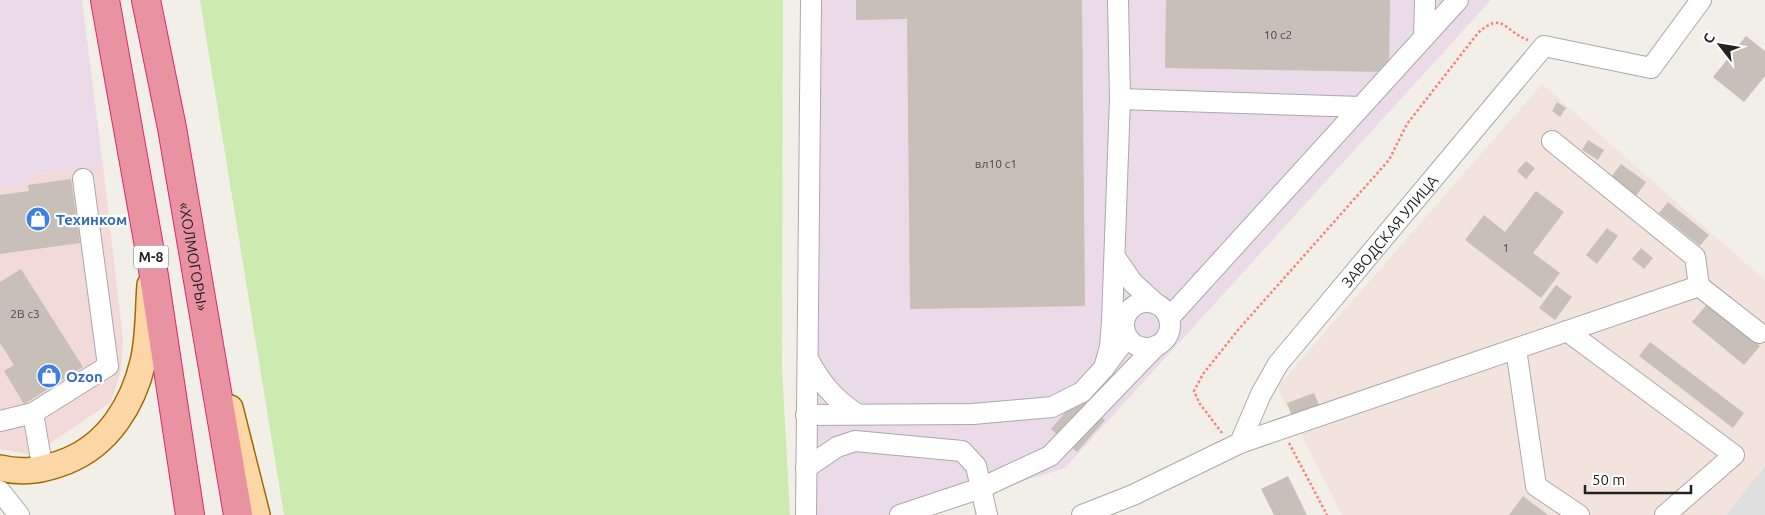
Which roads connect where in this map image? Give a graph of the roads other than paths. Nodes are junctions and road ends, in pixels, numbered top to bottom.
1 (105, 0) edge
2 (146, 0) edge
3 (811, 0) edge
4 (1118, 0) edge
5 (1425, 0) edge
6 (1458, 0) edge
7 (1701, 0) edge
8 (1424, 37) junction
9 (1120, 100) junction
10 (1361, 107) junction
11 (1552, 141) dead end
12 (83, 179) dead end
13 (1115, 257) junction
14 (152, 263) junction
15 (1698, 286) junction
16 (198, 290) junction
17 (1154, 302) junction
18 (1126, 315) junction
19 (1169, 318) junction
20 (1567, 331) junction
21 (1759, 333) dead end
22 (1127, 337) junction
23 (1156, 346) junction
24 (1516, 349) junction
25 (807, 357) junction
26 (1104, 368) junction
27 (33, 413) junction
28 (857, 414) junction
29 (806, 415) junction
30 (0, 420) edge
31 (1236, 445) junction
32 (0, 468) edge
33 (806, 468) junction
34 (43, 470) junction
35 (974, 490) junction
36 (0, 491) edge
37 (1133, 495) junction
38 (19, 515) edge
39 (190, 515) edge
40 (238, 515) edge
41 (257, 515) edge
42 (806, 515) edge
43 (900, 515) edge
44 (987, 515) edge
45 (1082, 515) edge
46 (1131, 515) edge
47 (1579, 515) edge
48 (1665, 515) edge

1 - 14 highway, М-8
2 - 16 highway, «ХОЛМОГОРЫ» / М-8
3 - 25 street
4 - 9 street
5 - 8 street
6 - 8 street
7 - 31 street, ЗАВОДСКАЯ УЛИЦА
8 - 10 street
9 - 10 street
9 - 13 street
10 - 19 street
11 - 15 street
12 - 27 street
13 - 17 street
13 - 18 street
13 - 26 street
14 - 34 main road
14 - 39 highway, М-8
15 - 20 street
15 - 21 street
16 - 40 highway, «ХОЛМОГОРЫ» / М-8
16 - 41 main road
17 - 18 street
17 - 19 street
18 - 22 street
19 - 23 street
20 - 24 street
20 - 48 street
22 - 23 street
22 - 26 street
23 - 35 street
24 - 31 street
24 - 47 street
25 - 28 street
25 - 29 street
26 - 28 street
27 - 30 street
27 - 34 street
28 - 29 street
29 - 33 street
31 - 37 street
32 - 34 main road
33 - 35 street
33 - 42 street
35 - 43 street
35 - 44 street
36 - 38 street
37 - 45 street
37 - 46 street

